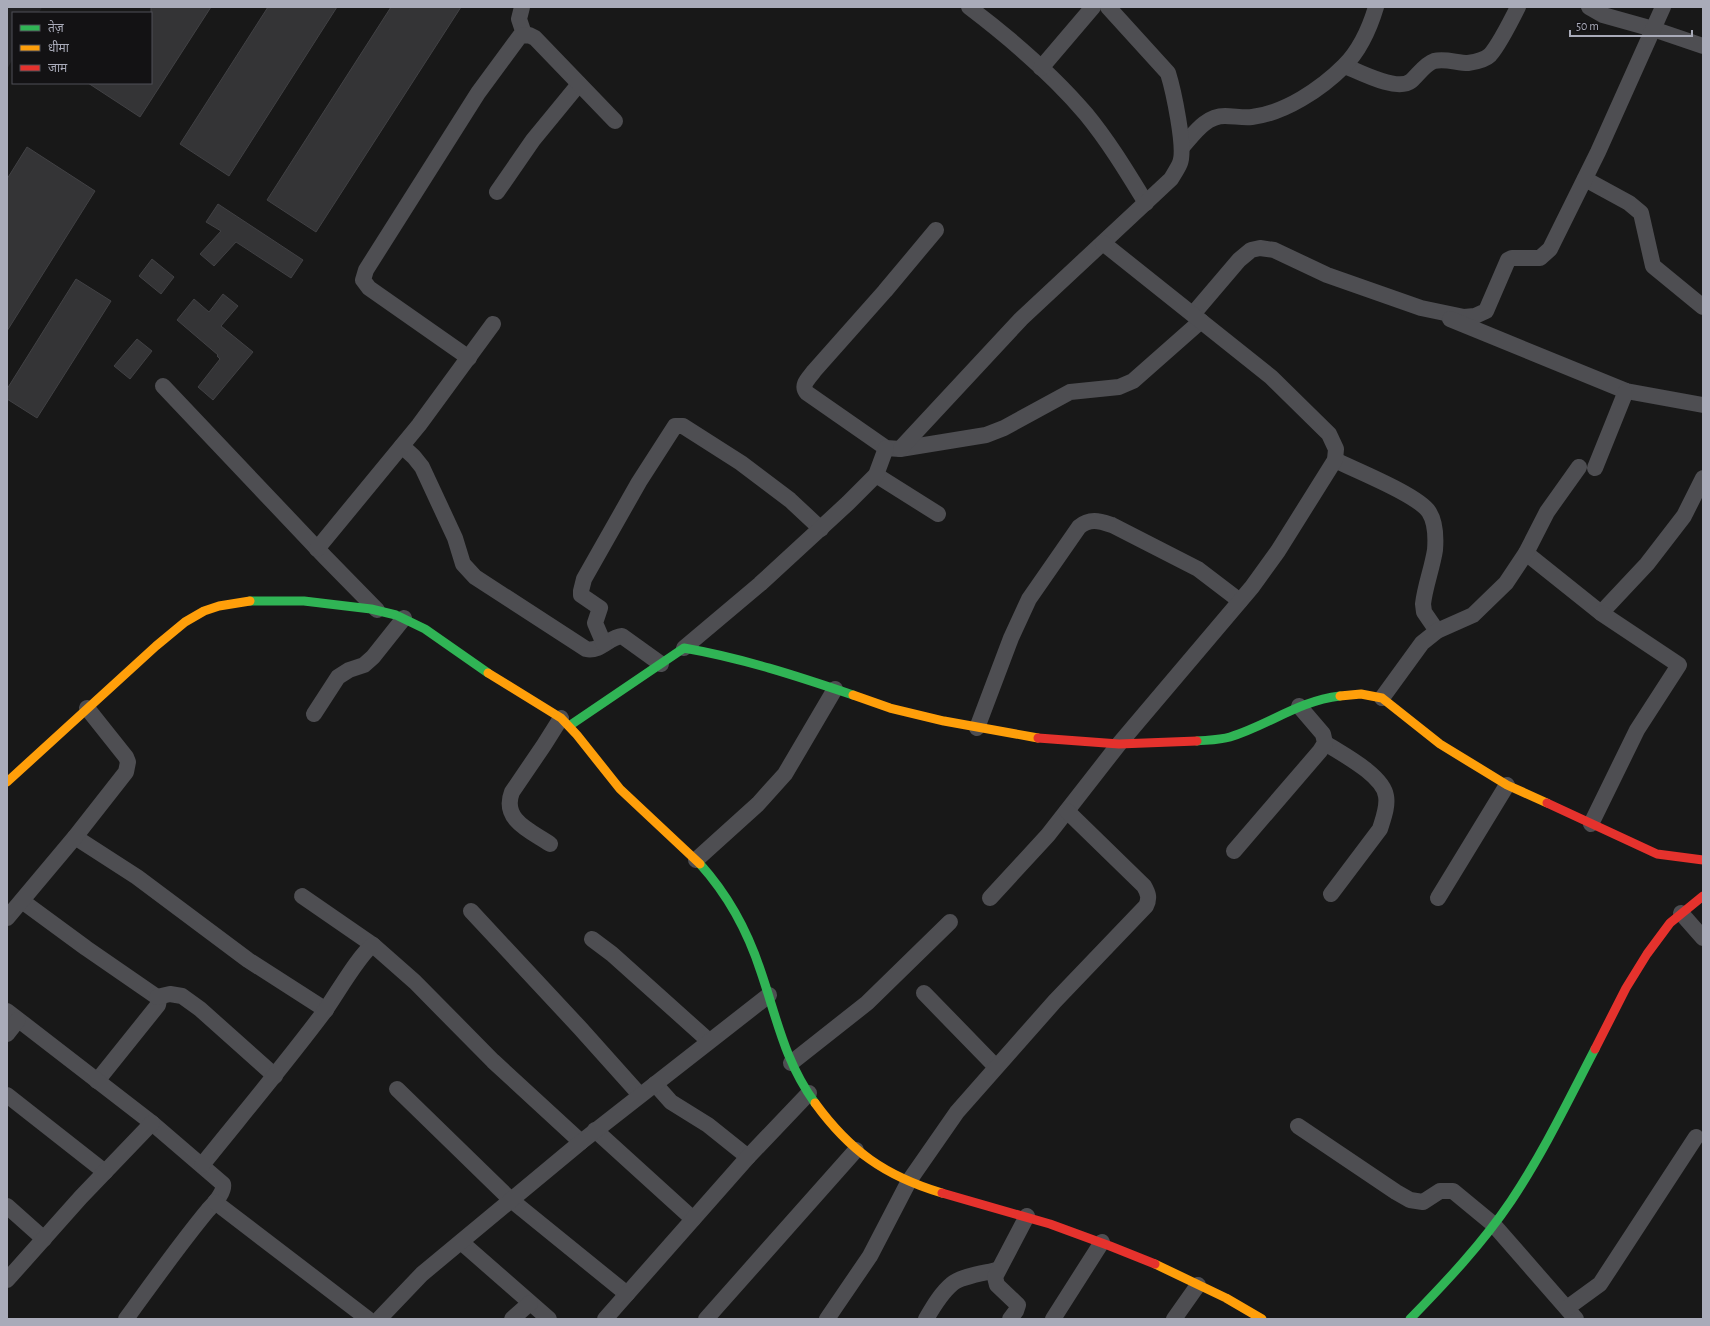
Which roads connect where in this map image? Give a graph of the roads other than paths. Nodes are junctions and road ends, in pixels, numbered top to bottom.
1 (522, 7) edge
2 (969, 7) edge
3 (1093, 7) edge
4 (1108, 7) edge
5 (1376, 7) edge
6 (1518, 7) edge
7 (1589, 7) edge
8 (1663, 7) edge
9 (1653, 29) junction
10 (524, 34) junction
11 (1703, 46) edge
12 (1345, 66) junction
13 (1041, 68) junction
14 (579, 84) junction
15 (615, 120) dead end
16 (1182, 147) junction
17 (1585, 179) junction
18 (497, 192) dead end
19 (1146, 203) junction
20 (936, 230) dead end
21 (1103, 243) junction
22 (1703, 307) edge
23 (1422, 308) junction
24 (1197, 318) junction
25 (494, 324) dead end
26 (468, 358) junction
27 (163, 386) dead end
28 (1626, 391) junction
29 (1703, 405) edge
30 (402, 446) junction
31 (893, 449) junction
32 (1335, 460) junction
33 (876, 475) junction
34 (1703, 478) edge
35 (938, 514) dead end
36 (820, 529) junction
37 (317, 549) junction
38 (1526, 553) junction
39 (1240, 600) junction
40 (377, 610) junction
41 (1601, 613) junction
42 (404, 618) junction
43 (1437, 631) junction
44 (604, 644) junction
45 (684, 648) junction
46 (661, 664) junction
47 (835, 689) junction
48 (1382, 698) junction
49 (1299, 706) junction
50 (87, 708) junction
51 (314, 714) dead end
52 (565, 722) junction
53 (977, 728) junction
54 (1324, 743) junction
55 (1119, 744) junction
56 (7, 782) edge
57 (1507, 785) junction
58 (1067, 810) junction
59 (1591, 824) junction
60 (75, 837) junction
61 (550, 844) dead end
62 (1234, 851) dead end
63 (696, 860) junction
64 (1703, 860) edge
65 (1331, 894) dead end
66 (302, 896) dead end
67 (1703, 896) edge
68 (990, 898) dead end
69 (1438, 898) dead end
70 (22, 901) junction
71 (471, 911) dead end
72 (1681, 913) junction
73 (7, 918) edge
74 (950, 922) dead end
75 (1703, 938) edge
76 (592, 939) dead end
77 (373, 945) junction
78 (924, 993) dead end
79 (769, 995) junction
80 (157, 997) junction
81 (326, 1010) junction
82 (13, 1015) edge
83 (7, 1034) edge
84 (710, 1041) junction
85 (791, 1063) junction
86 (996, 1067) junction
87 (275, 1076) junction
88 (96, 1081) junction
89 (655, 1084) junction
90 (397, 1089) dead end
91 (808, 1093) junction
92 (7, 1095) edge
93 (640, 1095) junction
94 (152, 1123) junction
95 (1298, 1126) dead end
96 (595, 1130) junction
97 (1696, 1137) dead end
98 (581, 1142) junction
99 (856, 1150) junction
100 (748, 1157) junction
101 (202, 1165) junction
102 (105, 1172) junction
103 (909, 1181) junction
104 (511, 1200) junction
105 (215, 1202) junction
106 (7, 1206) edge
107 (1027, 1216) junction
108 (693, 1219) junction
109 (1493, 1224) junction
110 (44, 1239) junction
111 (461, 1242) junction
112 (1102, 1242) junction
113 (997, 1270) junction
114 (7, 1280) edge
115 (1198, 1284) junction
116 (626, 1294) junction
117 (530, 1303) junction
118 (1571, 1314) edge
119 (126, 1319) edge
120 (368, 1319) edge
121 (379, 1319) edge
122 (512, 1319) edge
123 (549, 1319) edge
124 (605, 1319) edge
125 (707, 1319) edge
126 (827, 1319) edge
127 (926, 1319) edge
128 (1010, 1319) edge
129 (1053, 1319) edge
130 (1174, 1319) edge
131 (1262, 1319) edge
132 (1410, 1319) edge

1 - 10 street
2 - 13 street
3 - 13 street
4 - 16 street
5 - 12 street
6 - 12 street
7 - 9 street
8 - 9 street
9 - 11 street
9 - 17 street
10 - 14 street
10 - 26 street
12 - 16 street
13 - 19 street
14 - 15 street
14 - 18 street
16 - 19 street
17 - 22 street
17 - 23 street
19 - 21 street
20 - 31 street
21 - 24 street
21 - 31 street
23 - 24 street
23 - 28 street
24 - 31 street
24 - 32 street
25 - 26 street
26 - 30 street
27 - 37 street
28 - 29 street
28 - 38 street
30 - 37 street
30 - 44 street
31 - 33 street
32 - 39 street
32 - 43 street
33 - 35 street
33 - 36 street
34 - 41 street
36 - 44 street
36 - 45 street
37 - 40 street
38 - 41 street
38 - 43 street
39 - 53 street
39 - 55 street
40 - 42 street
40 - 50 street
41 - 59 street
42 - 51 street
42 - 52 street
43 - 48 street
44 - 46 street
45 - 46 street
45 - 47 street
46 - 52 street
47 - 53 street
47 - 63 street
48 - 49 street
48 - 57 street
49 - 54 street
49 - 55 street
50 - 56 street
50 - 60 street
52 - 61 street
52 - 63 street
53 - 55 street
54 - 62 street
54 - 65 street
55 - 58 street
57 - 59 street
57 - 69 street
58 - 68 street
58 - 86 street
59 - 64 street
60 - 70 street
60 - 81 street
63 - 79 street
66 - 77 street
67 - 72 street
70 - 73 street
70 - 80 street
71 - 93 street
72 - 75 street
72 - 109 street
74 - 85 street
76 - 84 street
77 - 81 street
77 - 98 street
78 - 86 street
79 - 84 street
79 - 85 street
80 - 87 street
80 - 88 street
81 - 87 street
82 - 83 street
82 - 88 street
84 - 89 street
85 - 91 street
86 - 103 street
87 - 101 street
88 - 94 street
89 - 93 street
89 - 100 street
90 - 104 street
91 - 99 street
91 - 100 street
92 - 102 street
93 - 96 street
94 - 101 street
94 - 102 street
95 - 109 street
96 - 98 street
96 - 108 street
97 - 118 street
98 - 104 street
99 - 103 street
99 - 125 street
100 - 108 street
101 - 105 street
102 - 110 street
103 - 107 street
103 - 126 street
104 - 111 street
104 - 116 street
105 - 119 street
105 - 120 street
106 - 110 street
107 - 112 street
107 - 113 street
108 - 116 street
109 - 118 street
109 - 132 street
110 - 114 street
111 - 117 street
111 - 121 street
112 - 115 street
112 - 129 street
113 - 127 street
113 - 128 street
115 - 130 street
115 - 131 street
116 - 124 street
117 - 122 street
117 - 123 street

